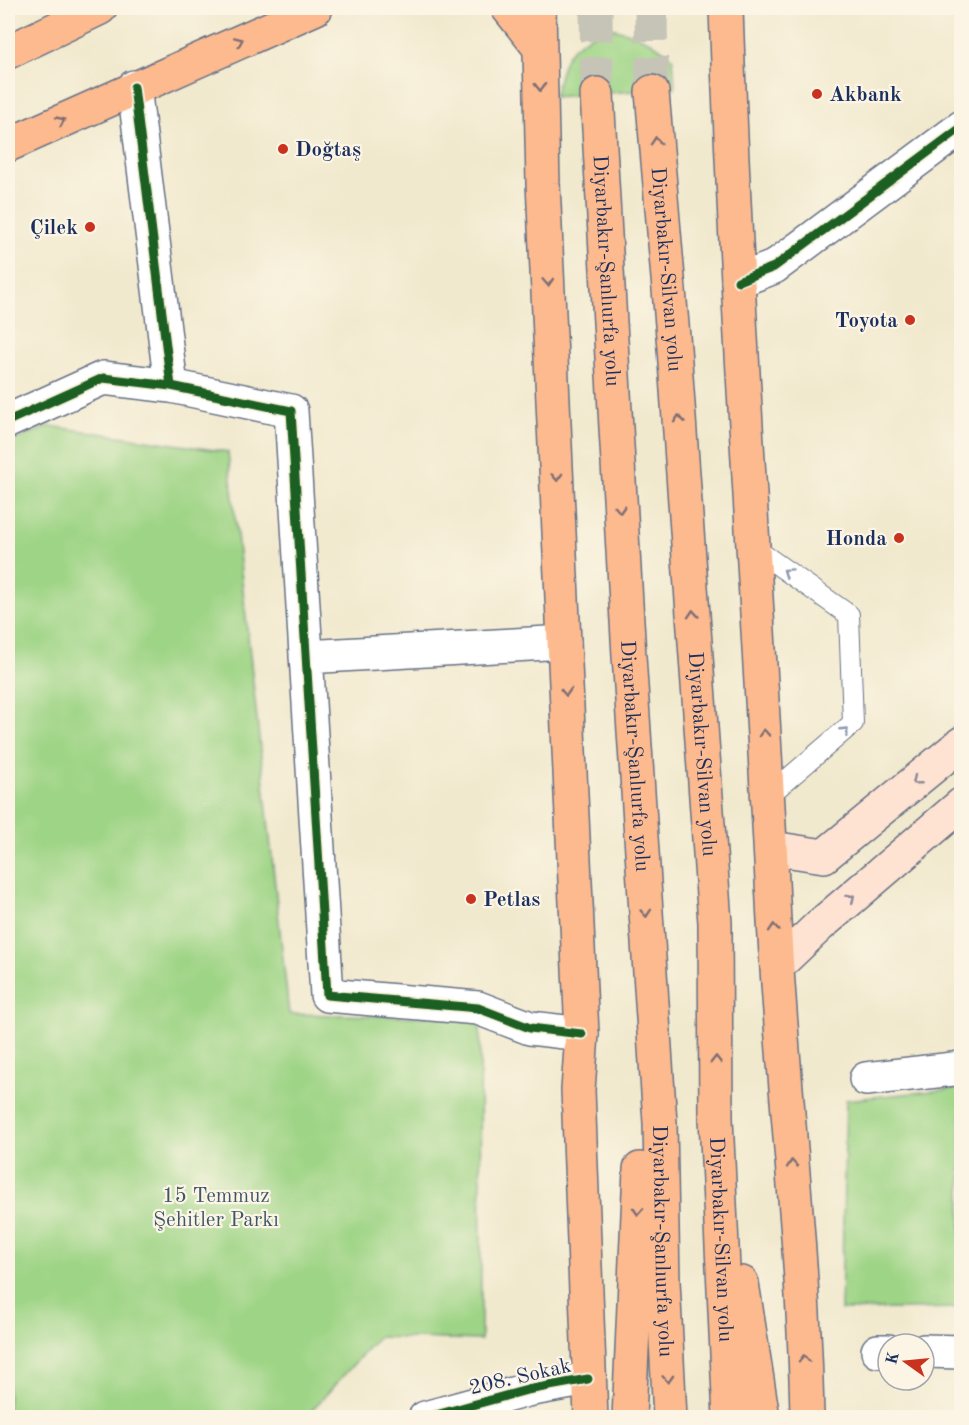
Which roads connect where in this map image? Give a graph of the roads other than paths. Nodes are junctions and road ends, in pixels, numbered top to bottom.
1 (100, 8) edge
2 (316, 8) edge
3 (508, 8) edge
4 (539, 8) edge
5 (551, 8) edge
6 (724, 9) edge
7 (58, 17) edge
8 (539, 47) junction
9 (8, 52) edge
10 (134, 87) junction
11 (652, 93) tunnel mouth
12 (597, 94) tunnel mouth
13 (962, 127) edge
14 (8, 145) edge
15 (738, 281) junction
16 (171, 386) junction
17 (8, 421) edge
18 (754, 548) junction
19 (564, 642) junction
20 (306, 657) junction
21 (962, 744) edge
22 (768, 796) junction
23 (962, 804) edge
24 (772, 848) junction
25 (650, 964) junction
26 (777, 966) junction
27 (582, 1034) junction
28 (962, 1068) edge
29 (866, 1079) dead end
30 (717, 1118) junction
31 (936, 1351) edge
32 (962, 1352) edge
33 (588, 1379) junction
34 (425, 1418) edge
35 (591, 1418) edge
36 (629, 1418) edge
37 (670, 1418) edge
38 (730, 1418) edge
39 (763, 1418) edge
40 (807, 1418) edge

1 - 7 main road
10 -> 2 main road
3 - 8 main road
4 - 8 main road
5 - 8 main road
6 - 15 main road
7 - 9 main road
8 -> 19 main road
14 -> 10 main road
10 - 16 street
30 -> 11 main road, Diyarbakır-Silvan yolu
12 -> 25 main road, Diyarbakır-Şanlıurfa yolu
13 - 15 street
15 - 18 main road
16 - 17 street
16 - 20 street
22 -> 18 main road
22 -> 18 lane
19 - 20 street
19 -> 27 main road
20 - 27 street
21 -> 24 main road
22 - 24 main road
26 -> 23 main road
26 -> 24 main road
25 -> 36 main road
25 -> 37 main road, Diyarbakır-Şanlıurfa yolu
40 -> 26 main road
27 - 33 main road
28 - 29 street
30 - 38 main road, Diyarbakır-Silvan yolu
30 - 39 main road
31 - 32 street
33 - 34 street, 208. Sokak
33 - 35 main road

